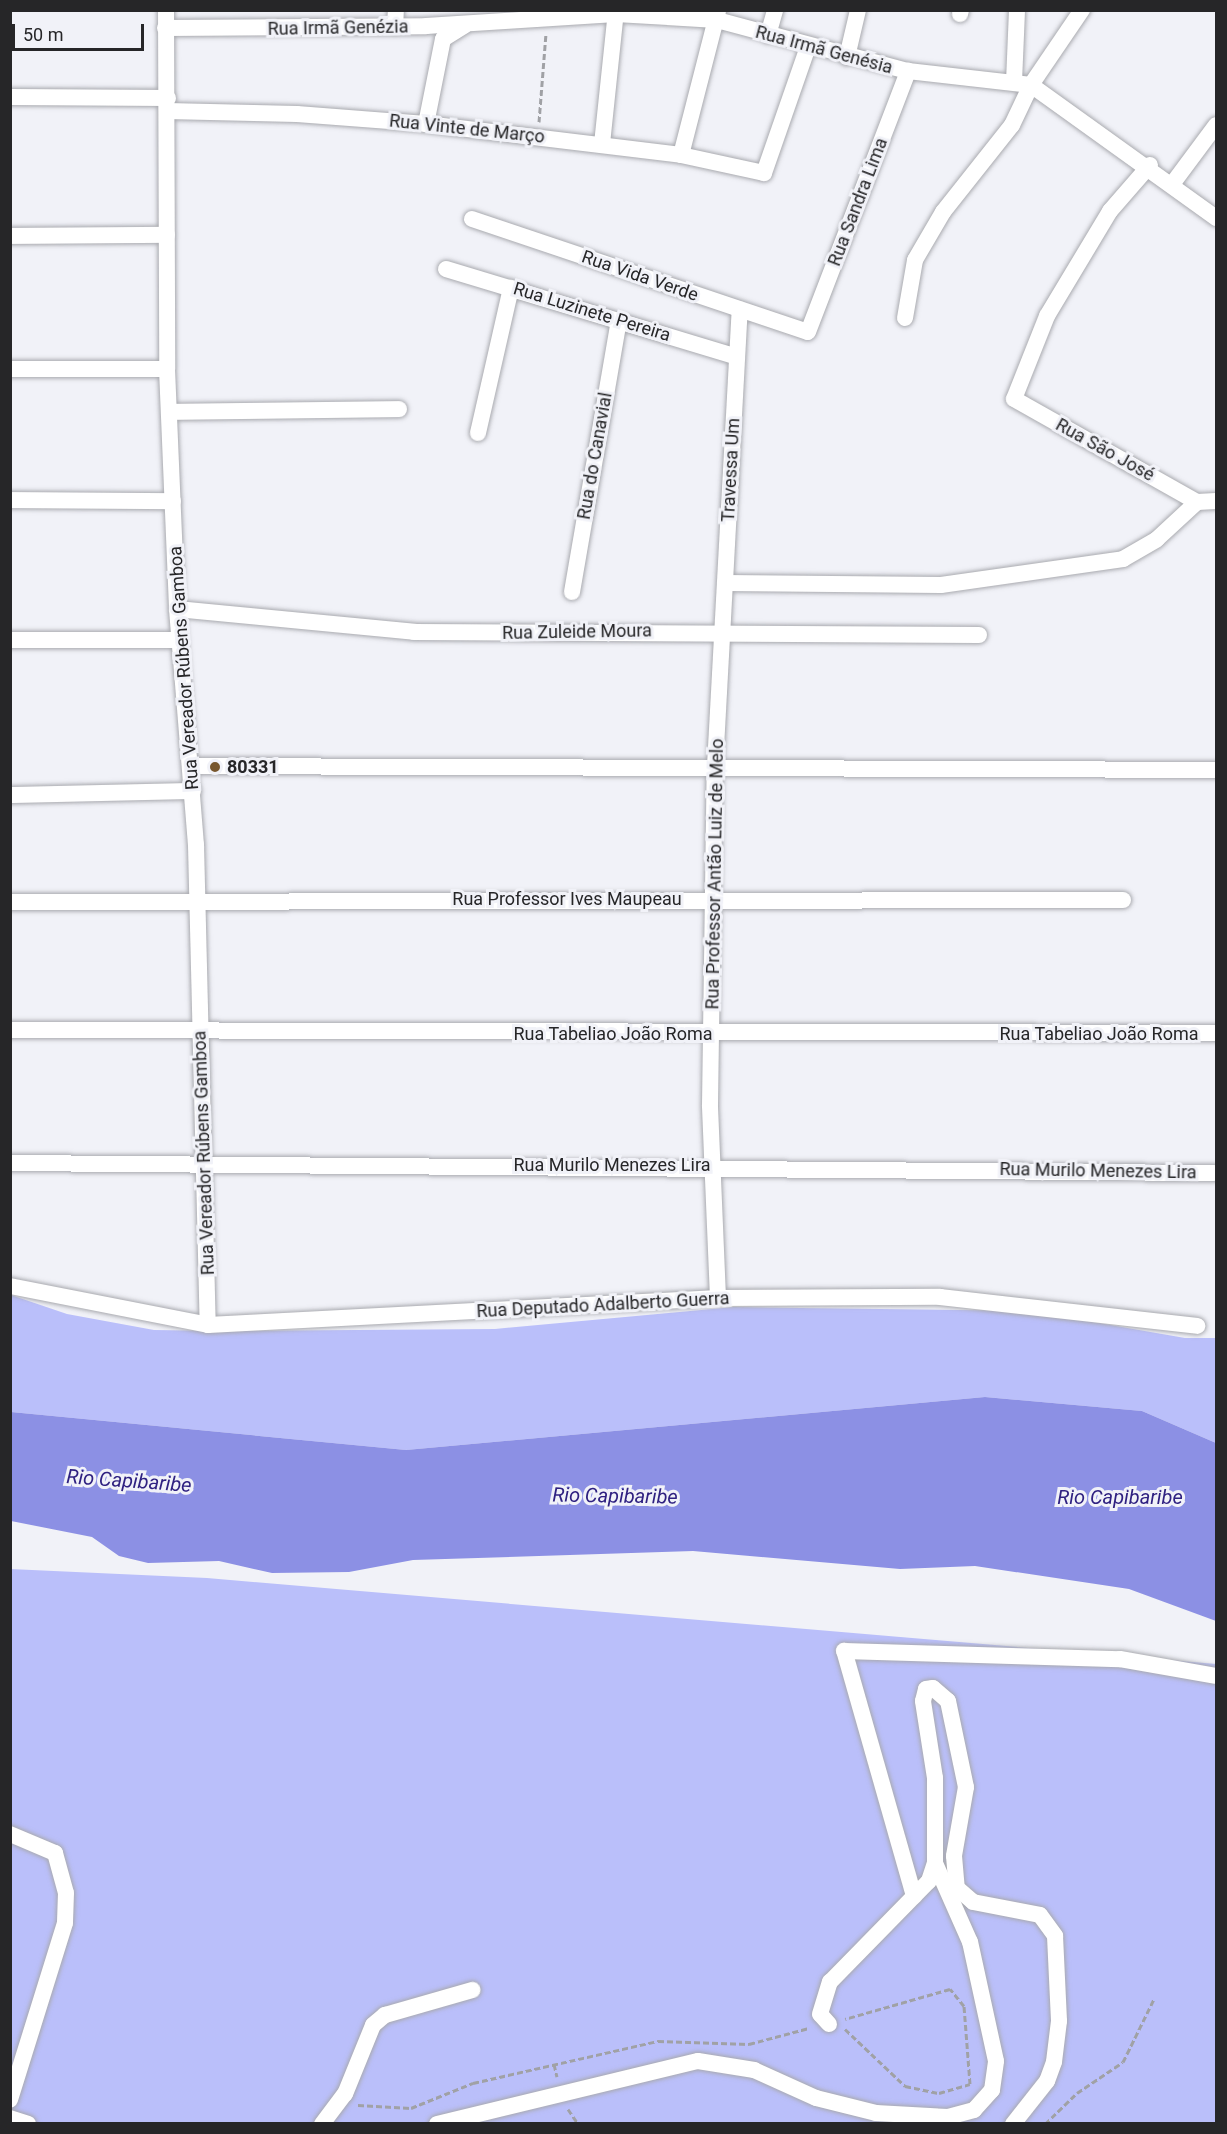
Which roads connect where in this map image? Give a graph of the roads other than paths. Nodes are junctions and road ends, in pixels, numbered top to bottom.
1 (166, 10) edge
2 (775, 10) edge
3 (858, 10) edge
4 (1017, 10) edge
5 (1082, 10) edge
6 (616, 12) edge
7 (547, 15) edge
8 (717, 15) edge
9 (487, 16) edge
10 (395, 19) edge
11 (165, 28) junction
12 (768, 35) junction
13 (808, 47) junction
14 (847, 57) junction
15 (908, 71) junction
16 (1023, 84) junction
17 (10, 97) edge
18 (168, 105) junction
19 (426, 124) junction
20 (1216, 125) edge
21 (602, 144) junction
22 (681, 155) junction
23 (1150, 165) junction
24 (1173, 183) junction
25 (1216, 218) edge
26 (472, 219) dead end
27 (168, 235) junction
28 (10, 236) edge
29 (446, 268) dead end
30 (511, 288) junction
31 (740, 310) junction
32 (905, 318) dead end
33 (619, 321) junction
34 (808, 332) joint
35 (737, 357) junction
36 (10, 369) edge
37 (167, 369) junction
38 (399, 409) dead end
39 (169, 412) junction
40 (478, 433) dead end
41 (10, 500) edge
42 (173, 501) junction
43 (1216, 501) edge
44 (1197, 502) junction
45 (725, 583) junction
46 (572, 592) dead end
47 (177, 609) junction
48 (722, 630) junction
49 (979, 635) dead end
50 (10, 640) edge
51 (179, 640) junction
52 (190, 766) junction
53 (715, 766) junction
54 (1216, 770) edge
55 (193, 790) junction
56 (10, 795) edge
57 (714, 898) junction
58 (1123, 900) dead end
59 (198, 901) junction
60 (10, 902) edge
61 (10, 1030) edge
62 (200, 1031) junction
63 (1216, 1034) edge
64 (712, 1035) junction
65 (10, 1162) edge
66 (204, 1162) junction
67 (712, 1165) junction
68 (1214, 1173) dead end
69 (10, 1286) edge
70 (718, 1298) junction
71 (208, 1324) junction
72 (1197, 1326) dead end
73 (1216, 1676) edge
74 (10, 1834) edge
75 (935, 1863) junction
76 (914, 1896) junction
77 (472, 1990) dead end
78 (829, 2024) road end
79 (10, 2100) edge
80 (10, 2118) edge
81 (28, 2124) edge
82 (322, 2124) edge
83 (437, 2124) edge
84 (1012, 2124) edge

1 - 11 street, Rua Vereador Rúbens Gamboa
2 - 12 street
3 - 14 street
4 - 16 street
5 - 16 street
6 - 7 street, Rua Irmã Genésia
6 - 8 street, Rua Irmã Genésia
6 - 21 street
7 - 9 street, Rua Irmã Genézia
8 - 12 street, Rua Irmã Genésia
8 - 22 street
9 - 10 street, Rua Irmã Genézia
9 - 19 street
10 - 11 street, Rua Irmã Genézia
11 - 18 street, Rua Vereador Rúbens Gamboa
12 - 13 street, Rua Irmã Genésia
13 - 14 street, Rua Irmã Genésia
13 - 22 street, Rua Vinte de Março
14 - 15 street, Rua Irmã Genésia
15 - 16 street, Rua Irmã Genésia
15 - 34 street, Rua Sandra Lima
16 - 23 street
16 - 32 street
17 - 18 street, Rua Vinte de Março
18 - 19 street, Rua Vinte de Março
18 - 27 street, Rua Vereador Rúbens Gamboa
19 - 21 street, Rua Vinte de Março
20 - 24 street
21 - 22 street, Rua Vinte de Março
23 - 24 street
23 - 44 street, Rua São José
24 - 25 street
26 - 31 street, Rua Vida Verde
27 - 28 street
27 - 37 street, Rua Vereador Rúbens Gamboa
29 - 30 street, Rua Luzinete Pereira
30 - 33 street, Rua Luzinete Pereira
30 - 40 street
31 - 34 street, Rua Vida Verde
31 - 35 street, Travessa Um
33 - 35 street, Rua Luzinete Pereira
33 - 46 street, Rua do Canavial
35 - 45 street, Travessa Um
36 - 37 street
37 - 39 street, Rua Vereador Rúbens Gamboa
38 - 39 street
39 - 42 street, Rua Vereador Rúbens Gamboa
41 - 42 street
42 - 47 street, Rua Vereador Rúbens Gamboa
43 - 44 street
44 - 45 street
45 - 48 street, Travessa Um
47 - 48 street, Rua Zuleide Moura
47 - 51 street, Rua Vereador Rúbens Gamboa
48 - 49 street, Rua Zuleide Moura
48 - 53 street, Rua Professor Antão Luiz de Melo
50 - 51 street
51 - 52 street, Rua Vereador Rúbens Gamboa
52 - 53 street
52 - 55 street, Rua Vereador Rúbens Gamboa
53 - 54 street
53 - 57 street, Rua Professor Antão Luiz de Melo
55 - 56 street
55 - 59 street, Rua Vereador Rúbens Gamboa
57 - 58 street, Rua Professor Ives Maupeau
57 - 59 street, Rua Professor Ives Maupeau
57 - 64 street, Rua Professor Antão Luiz de Melo
59 - 60 street, Rua Professor Ives Maupeau
59 - 62 street, Rua Vereador Rúbens Gamboa
61 - 62 street, Rua Tabeliao João Roma
62 - 64 street, Rua Tabeliao João Roma
62 - 66 street, Rua Vereador Rúbens Gamboa
63 - 64 street, Rua Tabeliao João Roma
64 - 67 street, Rua Professor Antão Luiz de Melo
65 - 66 street, Rua Murilo Menezes Lira
66 - 67 street, Rua Murilo Menezes Lira
66 - 71 street, Rua Vereador Rúbens Gamboa
67 - 68 street, Rua Murilo Menezes Lira
67 - 70 street, Rua Professor Antão Luiz de Melo
69 - 71 street, Rua Deputado Adalberto Guerra
70 - 71 street, Rua Deputado Adalberto Guerra
70 - 72 street, Rua Deputado Adalberto Guerra
73 - 76 street
74 - 79 street
75 - 76 street
75 - 83 street
75 - 84 street
76 - 78 street
77 - 82 street
80 - 81 street

